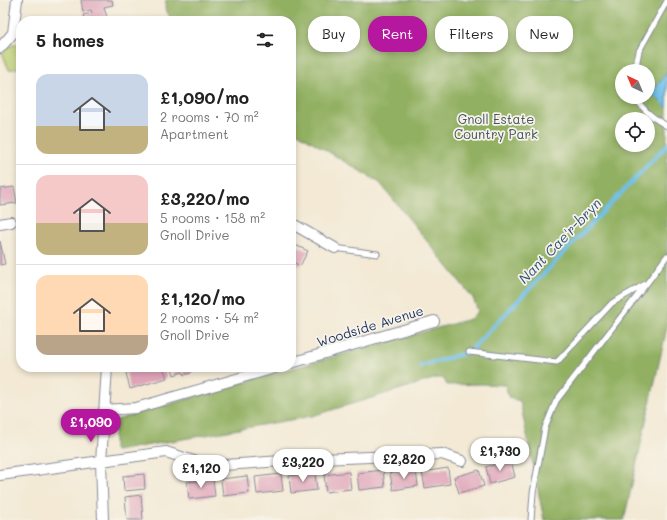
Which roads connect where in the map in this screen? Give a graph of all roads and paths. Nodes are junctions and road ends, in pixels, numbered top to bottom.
1 (16, 0) edge
2 (667, 1) edge
3 (16, 16) edge
4 (16, 35) edge
5 (0, 48) edge
6 (636, 64) edge
7 (639, 104) edge
8 (667, 126) edge
9 (11, 222) dead end
10 (0, 224) edge
11 (296, 226) edge
12 (335, 248) joint
13 (377, 254) dead end
14 (667, 256) edge
15 (647, 283) junction
16 (434, 320) dead end
17 (470, 352) dead end
18 (296, 361) edge
19 (107, 372) edge
20 (261, 372) edge
21 (104, 410) junction
22 (462, 461) dead end
23 (101, 462) junction
24 (0, 475) edge
25 (103, 520) edge
26 (531, 520) edge

1 - 3 street
2 - 6 lane
4 - 5 street
7 - 8 lane
9 - 10 street
11 - 12 street
12 - 13 lane
14 - 15 lane
15 - 17 lane
15 - 26 lane
16 - 18 street, Woodside Avenue
19 - 21 street
20 - 21 street
21 - 23 street
22 - 23 street
23 - 24 street
23 - 25 street

